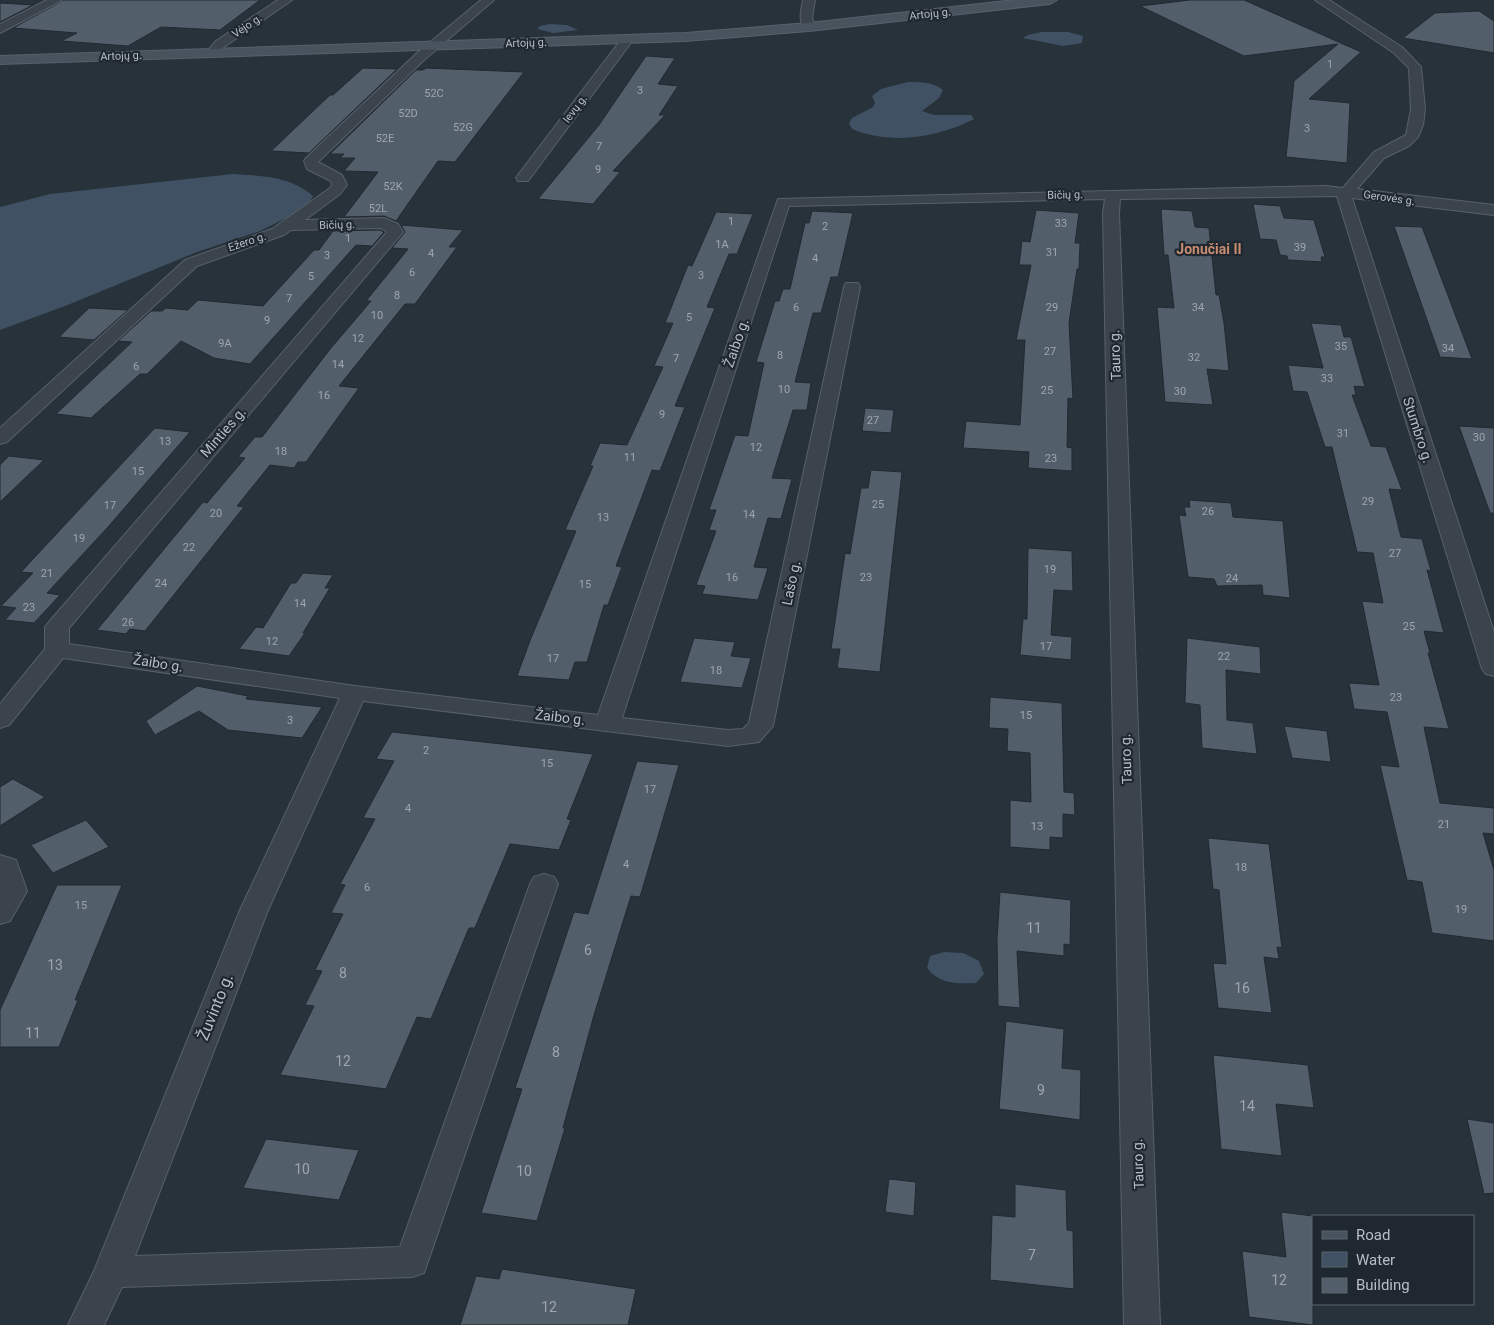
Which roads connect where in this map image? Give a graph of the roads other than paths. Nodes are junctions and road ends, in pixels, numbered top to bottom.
1 (56, 0) edge
2 (286, 0) edge
3 (488, 0) edge
4 (809, 0) edge
5 (1050, 0) edge
6 (1320, 0) edge
7 (1013, 2) edge
8 (809, 27) junction
9 (0, 29) edge
10 (627, 40) junction
11 (434, 46) junction
12 (211, 54) junction
13 (0, 60) edge
14 (523, 178) dead end
15 (1348, 192) junction
16 (1113, 194) junction
17 (783, 202) joint
18 (1494, 210) edge
19 (384, 223) joint
20 (290, 225) junction
21 (852, 287) dead end
22 (0, 438) edge
23 (56, 650) junction
24 (1494, 669) edge
25 (355, 693) junction
26 (0, 720) edge
27 (608, 723) junction
28 (0, 864) edge
29 (544, 884) dead end
30 (0, 914) edge
31 (111, 1272) junction
32 (86, 1325) edge
33 (1142, 1325) edge

1 - 9 street
2 - 12 street, Vėjo g.
3 - 11 street
4 - 8 street
5 - 7 main road, Artojų g.
6 - 15 street, Gerovės g.
7 - 8 main road, Artojų g.
8 - 10 main road, Artojų g.
10 - 11 main road, Artojų g.
10 - 14 street, Ievų g.
11 - 12 main road, Artojų g.
11 - 20 street, Ežero g.
12 - 13 main road, Artojų g.
15 - 16 street, Bičių g.
15 - 18 street, Gerovės g.
15 - 24 street, Stumbro g.
16 - 17 street, Bičių g.
16 - 33 street, Tauro g.
17 - 27 street, Žaibo g.
19 - 20 street, Bičių g.
19 - 23 street, Minties g.
20 - 22 street, Ežero g.
21 - 27 street, Lašo g.
23 - 25 street, Žaibo g.
23 - 26 street
25 - 27 street, Žaibo g.
25 - 31 street, Žuvinto g.
28 - 30 street
29 - 31 street
31 - 32 street, Žuvinto g.

